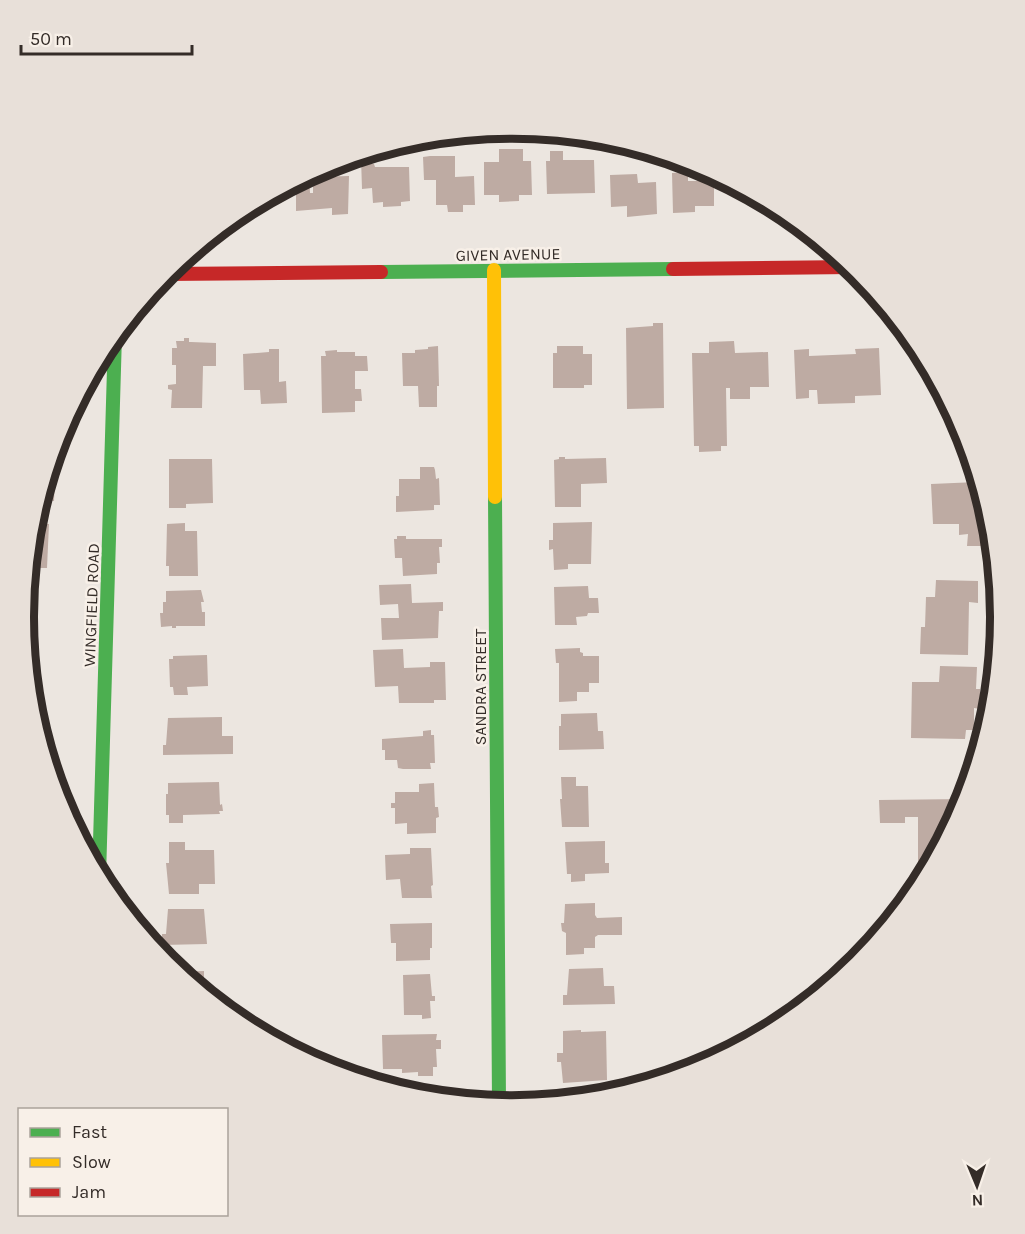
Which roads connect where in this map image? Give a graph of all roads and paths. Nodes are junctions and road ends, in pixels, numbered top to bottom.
1 (838, 267) edge
2 (494, 270) junction
3 (180, 274) edge
4 (115, 352) edge
5 (100, 857) edge
6 (499, 1095) edge

1 - 2 street, GIVEN AVENUE
2 - 3 street, GIVEN AVENUE
2 - 6 street, SANDRA STREET
4 - 5 street, WINGFIELD ROAD

